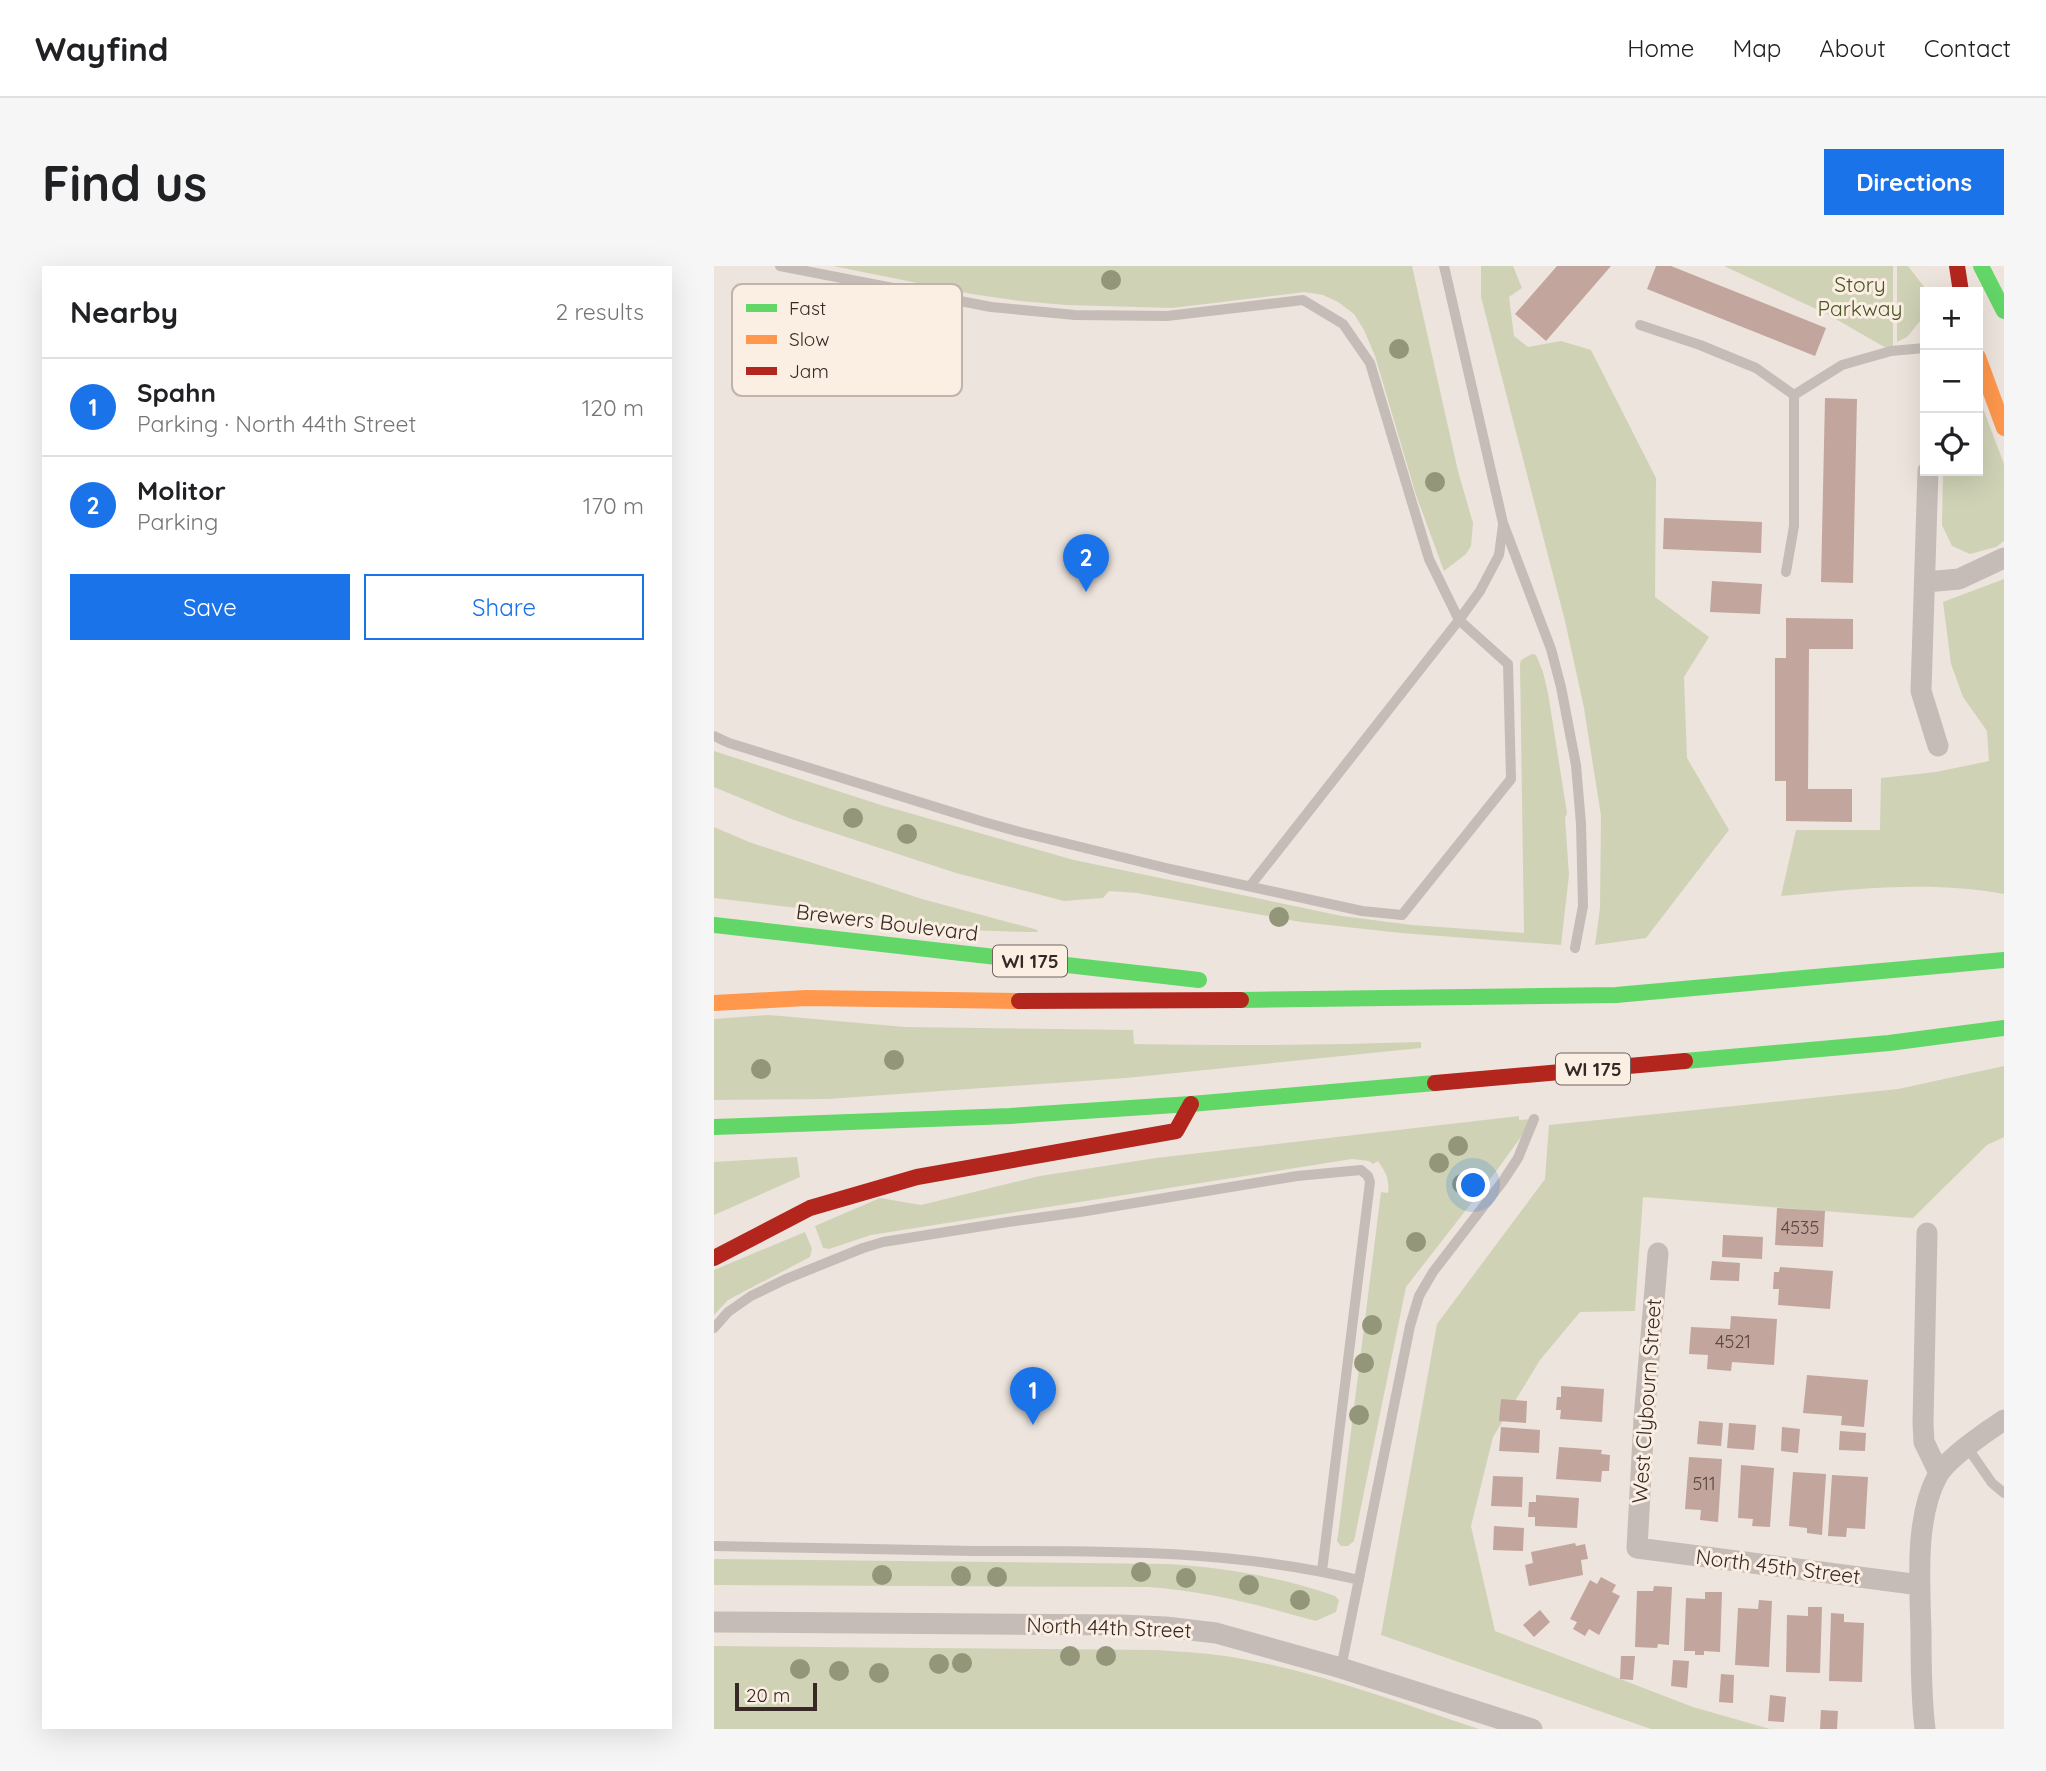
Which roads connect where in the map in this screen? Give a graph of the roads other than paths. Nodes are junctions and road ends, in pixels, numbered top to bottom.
1 (780, 266) edge
2 (1444, 266) edge
3 (1957, 266) edge
4 (1981, 266) edge
5 (873, 284) edge
6 (1960, 287) edge
7 (962, 301) edge
8 (2004, 311) edge
9 (1640, 325) dead end
10 (1920, 348) edge
11 (1983, 371) edge
12 (1794, 394) junction
13 (2004, 428) edge
14 (1928, 476) edge
15 (1503, 523) junction
16 (2004, 558) edge
17 (1786, 572) dead end
18 (1926, 582) junction
19 (1459, 620) junction
20 (714, 736) edge
21 (1938, 746) dead end
22 (1250, 887) junction
23 (714, 925) edge
24 (1965, 947) dead end
25 (1576, 948) dead end
26 (2004, 960) edge
27 (1872, 971) junction
28 (1210, 982) dead end
29 (1237, 985) dead end
30 (1347, 997) junction
31 (714, 1003) edge
32 (2001, 1029) edge
33 (1191, 1104) junction
34 (1534, 1119) dead end
35 (714, 1127) edge
36 (1927, 1233) dead end
37 (1658, 1254) dead end
38 (714, 1258) edge
39 (714, 1328) edge
40 (2002, 1421) edge
41 (1968, 1447) junction
42 (1939, 1473) junction
43 (2004, 1493) edge
44 (714, 1546) edge
45 (1637, 1548) joint
46 (1322, 1571) junction
47 (1359, 1580) junction
48 (1920, 1585) junction
49 (714, 1622) edge
50 (1341, 1668) junction
51 (1532, 1729) edge
52 (1925, 1729) edge

1 - 5 lane
2 - 15 lane
3 - 6 main road
4 - 8 main road
7 - 19 lane
9 - 12 lane
10 - 12 lane
11 - 13 main road
12 - 17 lane
14 - 18 street
15 - 19 lane
15 - 25 lane
16 - 18 street
18 - 21 street
19 - 22 lane
19 - 22 lane
20 - 22 lane
23 - 28 main road, Brewers Boulevard / WI 175
24 - 27 main road
26 - 27 main road
27 - 30 main road
29 - 30 main road
30 - 31 main road
32 - 33 main road, WI 175
33 - 35 main road, WI 175
33 - 38 main road
34 - 47 lane
36 - 42 street
37 - 45 street, West Clybourn Street
39 - 46 lane
40 - 41 street
41 - 42 street
41 - 43 lane
42 - 48 street
44 - 46 lane
45 - 48 street, North 45th Street
46 - 47 lane
47 - 50 lane
48 - 52 street
49 - 50 street, North 44th Street
50 - 51 street, North 44th Street

